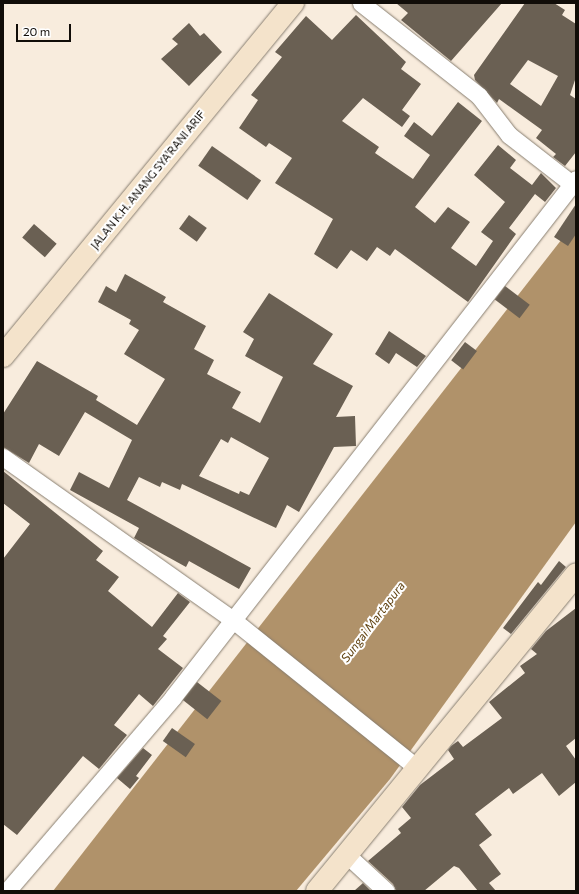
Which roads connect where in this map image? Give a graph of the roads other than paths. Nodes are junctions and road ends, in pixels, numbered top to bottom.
1 (293, 3) edge
2 (361, 3) edge
3 (574, 181) edge
4 (3, 356) edge
5 (3, 457) edge
6 (574, 582) edge
7 (234, 620) junction
8 (412, 764) junction
9 (346, 854) junction
10 (7, 891) edge
11 (317, 891) edge
12 (386, 891) edge

1 - 4 street, JALAN K.H. ANANG SYA'RANI ARIF
2 - 3 street
3 - 7 street
5 - 7 street
6 - 8 street
7 - 8 street
7 - 10 street
8 - 9 street
9 - 11 street
9 - 12 street

